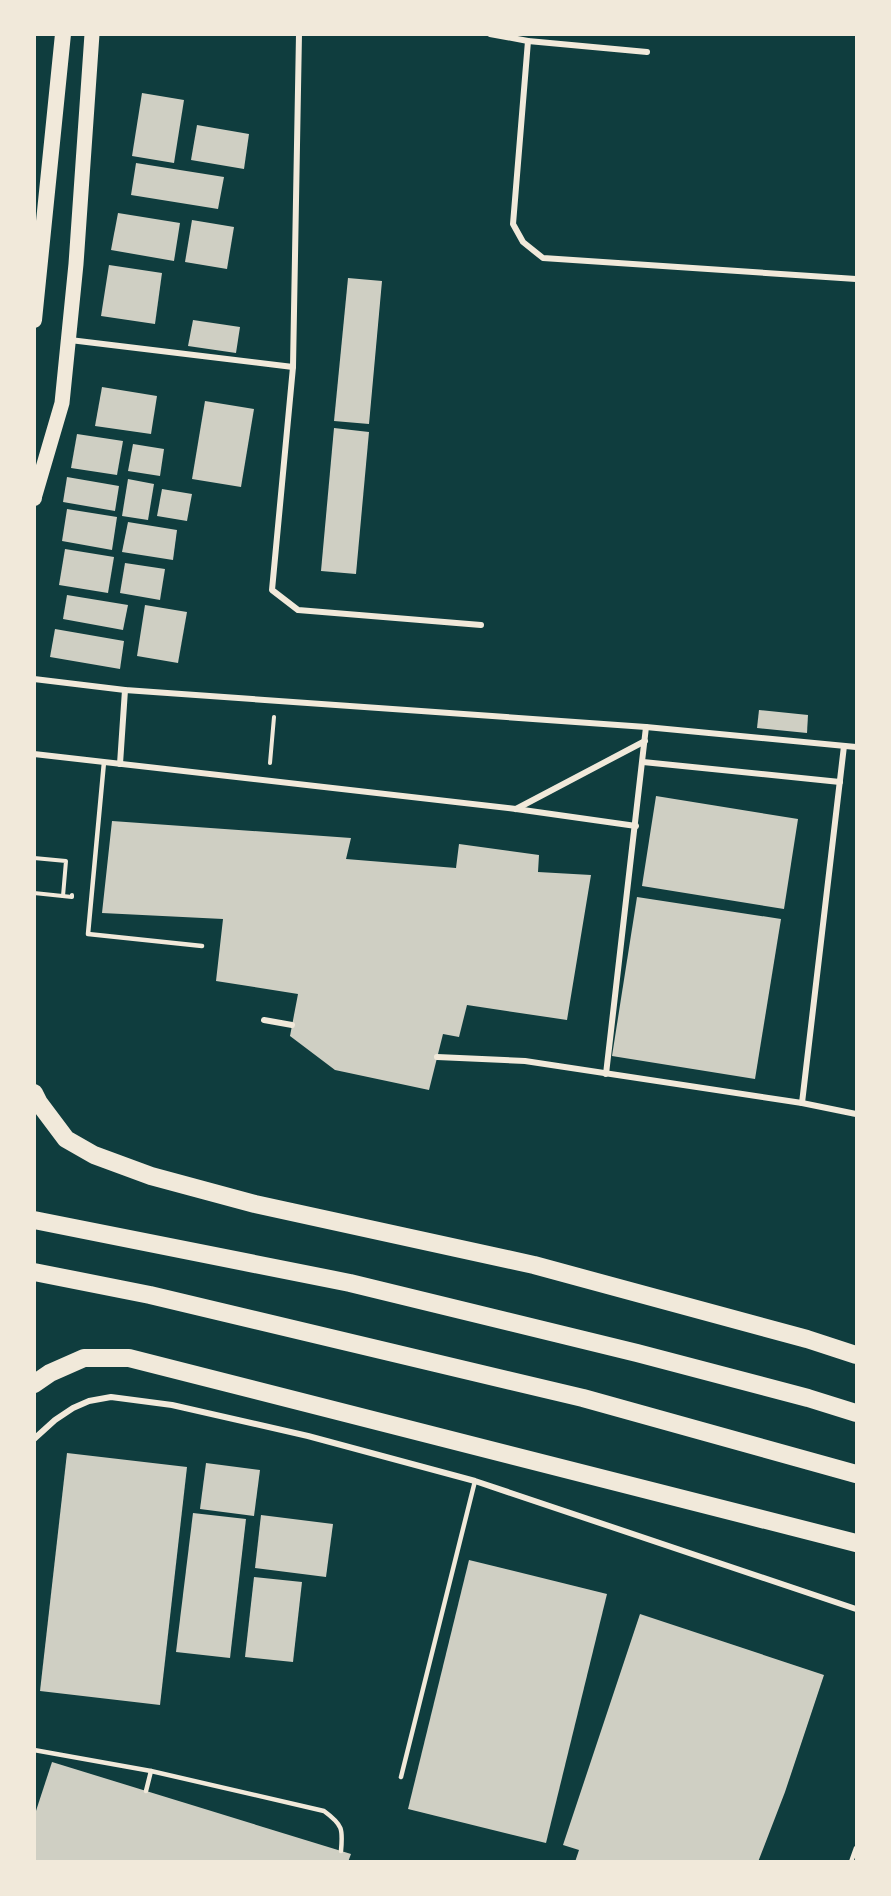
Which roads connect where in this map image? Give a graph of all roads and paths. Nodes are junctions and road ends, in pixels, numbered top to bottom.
1 (63, 34) edge
2 (92, 34) edge
3 (299, 34) edge
4 (490, 34) edge
5 (528, 40) junction
6 (647, 52) dead end
7 (856, 279) edge
8 (34, 320) edge
9 (68, 340) junction
10 (293, 367) junction
11 (35, 495) edge
12 (481, 626) dead end
13 (34, 679) edge
14 (125, 690) junction
15 (276, 701) junction
16 (646, 727) junction
17 (645, 741) junction
18 (844, 746) junction
19 (856, 747) edge
20 (34, 754) edge
21 (104, 762) junction
22 (643, 762) junction
23 (120, 764) junction
24 (269, 781) junction
25 (840, 782) junction
26 (516, 809) junction
27 (636, 826) junction
28 (34, 858) edge
29 (34, 893) edge
30 (202, 946) dead end
31 (264, 1020) dead end
32 (292, 1025) dead end
33 (437, 1057) dead end
34 (606, 1074) junction
35 (34, 1093) edge
36 (802, 1102) junction
37 (856, 1114) edge
38 (34, 1220) edge
39 (34, 1272) edge
40 (856, 1355) edge
41 (34, 1384) edge
42 (856, 1413) edge
43 (34, 1439) edge
44 (856, 1474) edge
45 (475, 1481) junction
46 (856, 1543) edge
47 (856, 1610) edge
48 (34, 1750) edge
49 (152, 1771) junction
50 (401, 1777) dead end
51 (146, 1791) dead end
52 (856, 1848) edge
53 (341, 1851) dead end
54 (851, 1862) edge

1 - 8 highway
2 - 9 main road
3 - 10 street
4 - 5 street
5 - 6 street
5 - 7 street
9 - 10 street
9 - 11 main road
10 - 12 street
13 - 14 street
14 - 15 street
14 - 23 street
15 - 16 street
15 - 24 path
16 - 17 street
16 - 18 street
17 - 22 street
17 - 26 street
18 - 19 street
18 - 25 street
20 - 21 street
21 - 23 street
21 - 30 lane
22 - 25 street
22 - 27 street
23 - 24 street
24 - 26 street
25 - 36 street
26 - 27 street
27 - 34 street
28 - 29 path
31 - 32 street
33 - 34 street
34 - 36 street
35 - 40 highway
36 - 37 street
38 - 42 highway
39 - 44 highway
41 - 46 highway
43 - 45 street
45 - 47 street
45 - 50 lane
48 - 49 lane
49 - 51 lane
49 - 53 lane
52 - 54 lane

